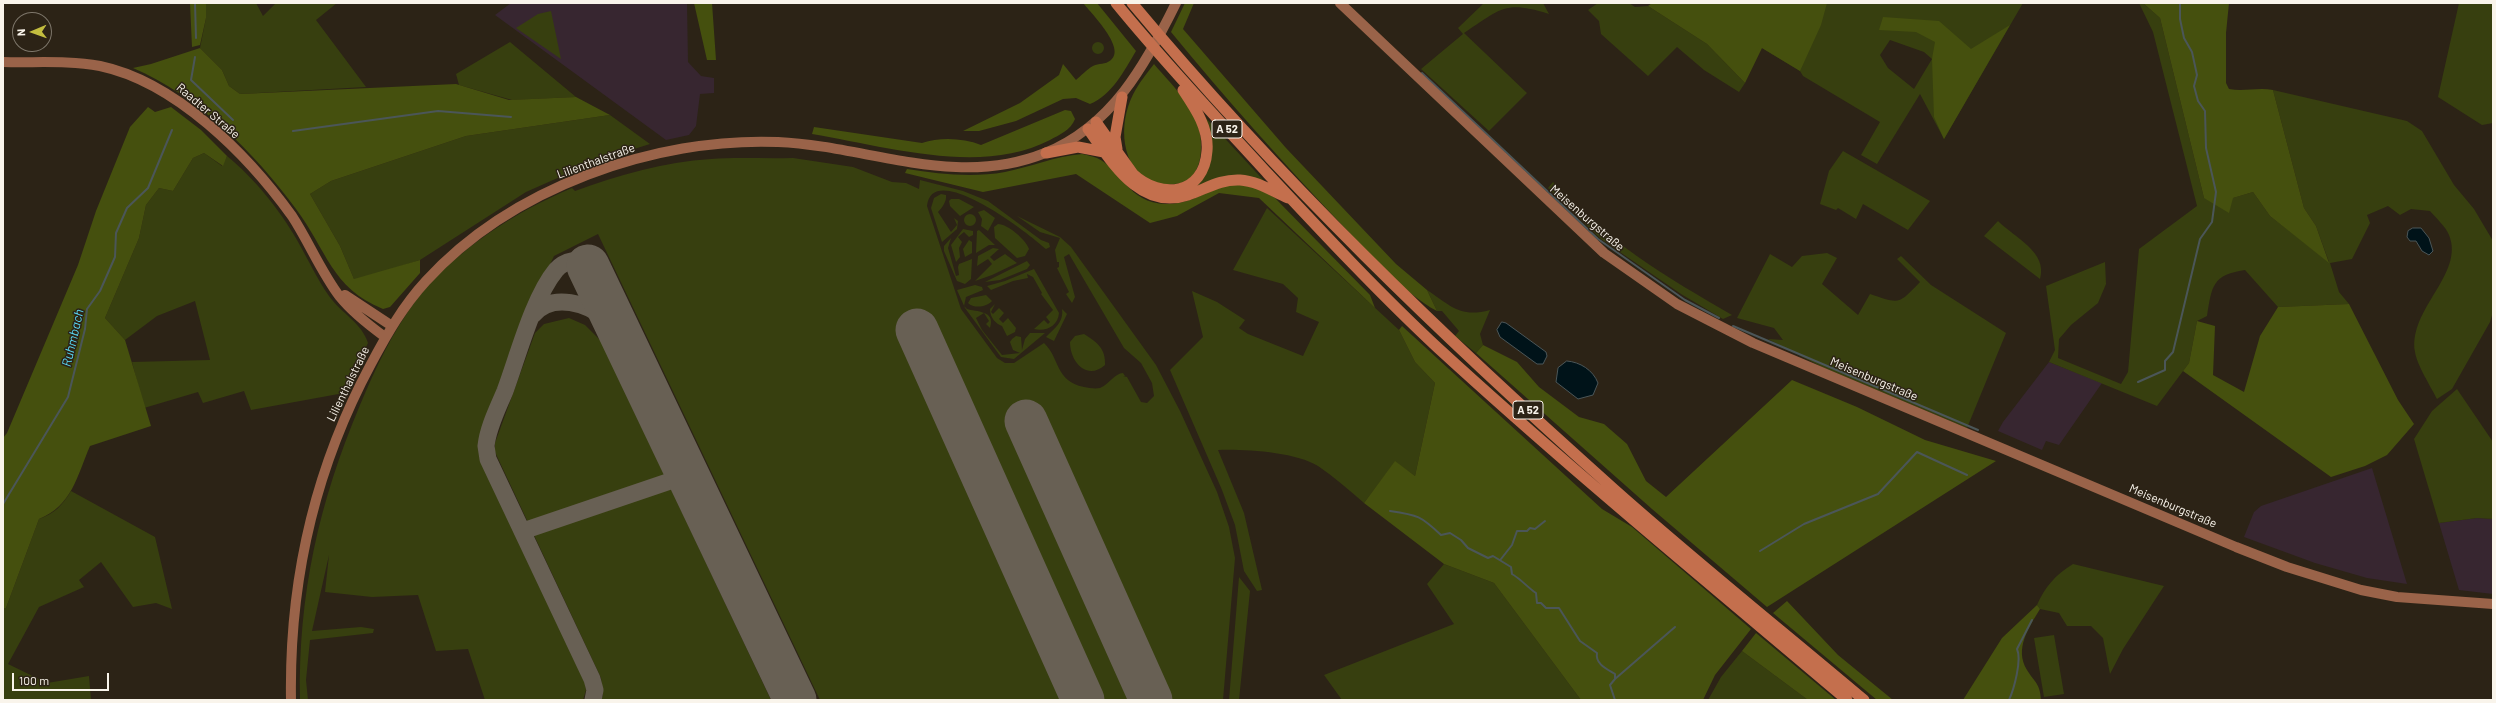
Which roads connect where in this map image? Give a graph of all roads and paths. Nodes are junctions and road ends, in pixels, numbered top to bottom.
1 (1116, 3) edge
2 (1132, 3) edge
3 (1340, 3) edge
4 (1175, 7) edge
5 (1161, 58) junction
6 (3, 62) edge
7 (1122, 97) junction
8 (1092, 125) junction
9 (1104, 152) junction
10 (1117, 152) junction
11 (1046, 153) junction
12 (1293, 200) junction
13 (333, 285) junction
14 (392, 326) junction
15 (385, 337) junction
16 (2493, 604) edge
17 (291, 700) edge
18 (1847, 700) edge
19 (1864, 700) edge

1 - 5 highway, A 52
2 - 19 highway, A 52
3 - 16 main road, Meisenburgstraße
4 - 7 main road, Lilienthalstraße
5 - 10 highway
5 - 12 highway, A 52
6 - 13 main road, Raadter Straße
7 - 8 main road, Lilienthalstraße
7 - 10 highway
8 - 9 highway
8 - 10 highway
8 - 11 main road, Lilienthalstraße
9 - 11 highway
9 - 12 highway
11 - 14 main road, Lilienthalstraße
12 - 18 highway, A 52
13 - 14 main road, Raadter Straße
13 - 15 main road, Raadter Straße
14 - 15 main road, Lilienthalstraße
15 - 17 main road, Lilienthalstraße

